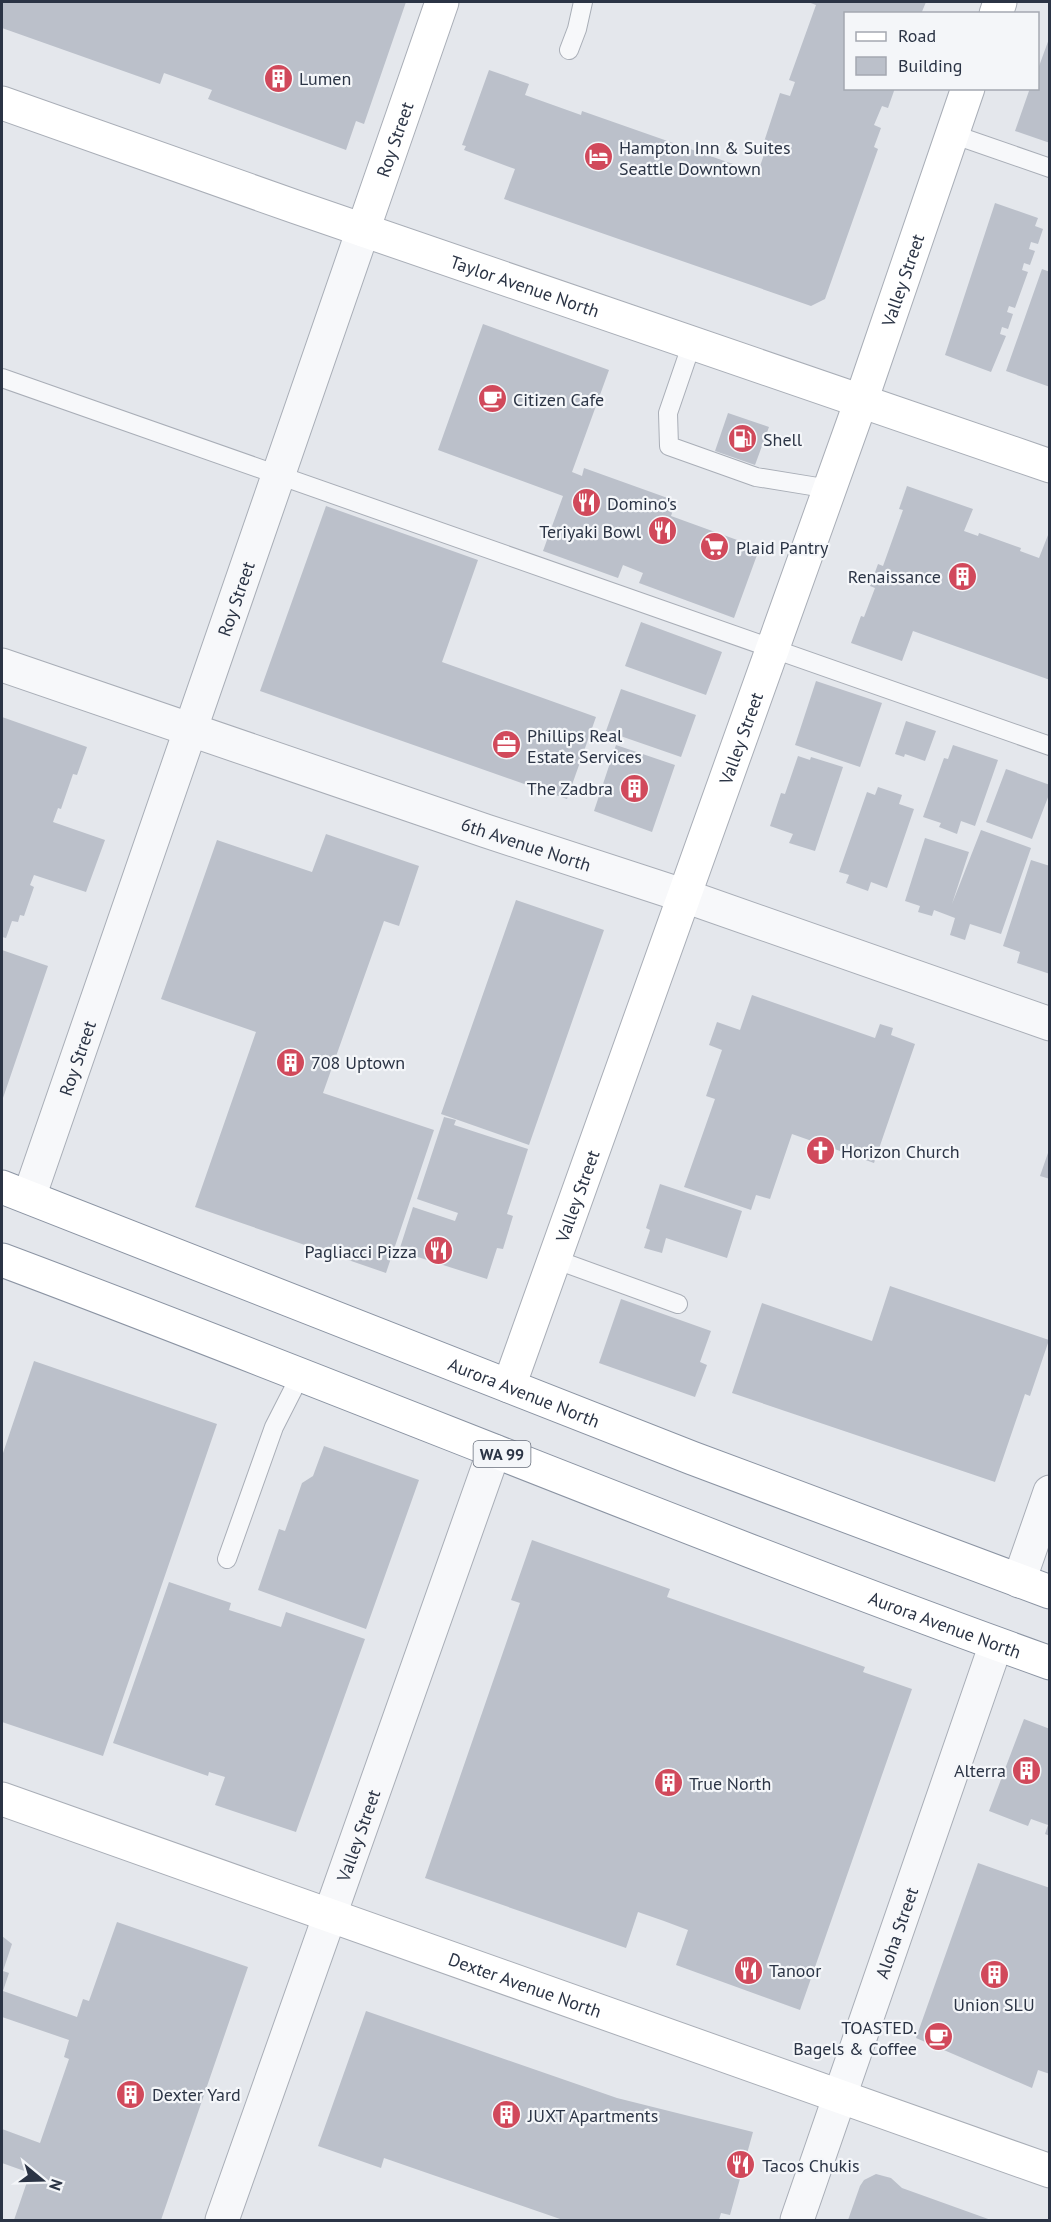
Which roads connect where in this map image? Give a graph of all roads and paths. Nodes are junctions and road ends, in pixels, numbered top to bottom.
1 (442, 2) edge
2 (583, 2) edge
3 (569, 50) dead end
4 (967, 90) edge
5 (2, 103) edge
6 (952, 134) junction
7 (1050, 168) edge
8 (363, 230) junction
9 (692, 343) junction
10 (2, 378) edge
11 (861, 401) junction
12 (1050, 466) edge
13 (278, 476) junction
14 (830, 489) junction
15 (773, 648) junction
16 (2, 665) edge
17 (189, 730) junction
18 (1050, 747) edge
19 (686, 896) junction
20 (1050, 1024) edge
21 (15, 1192) edge
22 (554, 1258) junction
23 (4, 1268) edge
24 (678, 1304) dead end
25 (301, 1374) junction
26 (509, 1386) junction
27 (494, 1451) junction
28 (1050, 1492) edge
29 (227, 1559) dead end
30 (1019, 1581) junction
31 (1050, 1592) edge
32 (996, 1644) junction
33 (1050, 1663) edge
34 (2, 1799) edge
35 (329, 1917) junction
36 (840, 2098) junction
37 (1050, 2171) edge
38 (222, 2220) edge
39 (797, 2220) edge

1 - 8 main road, Roy Street
2 - 3 lane
4 - 6 main road, Valley Street
5 - 8 main road, Taylor Avenue North
6 - 7 lane
6 - 11 main road, Valley Street
8 - 9 main road, Taylor Avenue North
8 - 13 street, Roy Street
9 - 11 main road, Taylor Avenue North
9 - 14 lane
10 - 13 lane
11 - 12 main road, Taylor Avenue North
11 - 14 main road, Valley Street
13 - 15 lane
13 - 17 street, Roy Street
14 - 15 main road, Valley Street
15 - 18 lane
15 - 19 main road, Valley Street
16 - 17 street, 6th Avenue North
17 - 19 street, 6th Avenue North
17 - 21 street, Roy Street
19 - 20 street, 6th Avenue North
19 - 22 main road, Valley Street
21 - 26 main road, Aurora Avenue North
22 - 24 lane
22 - 26 main road, Valley Street
23 - 25 main road, Aurora Avenue North / WA 99
25 - 27 main road, Aurora Avenue North / WA 99
25 - 29 lane
26 - 30 main road, Aurora Avenue North
27 - 32 main road, Aurora Avenue North / WA 99
27 - 35 street, Valley Street
28 - 30 street
30 - 31 main road, Aurora Avenue North
32 - 33 main road, Aurora Avenue North / WA 99
32 - 36 street, Aloha Street
34 - 35 main road, Dexter Avenue North
35 - 36 main road, Dexter Avenue North
35 - 38 street, Valley Street
36 - 37 main road, Dexter Avenue North
36 - 39 street, Aloha Street

